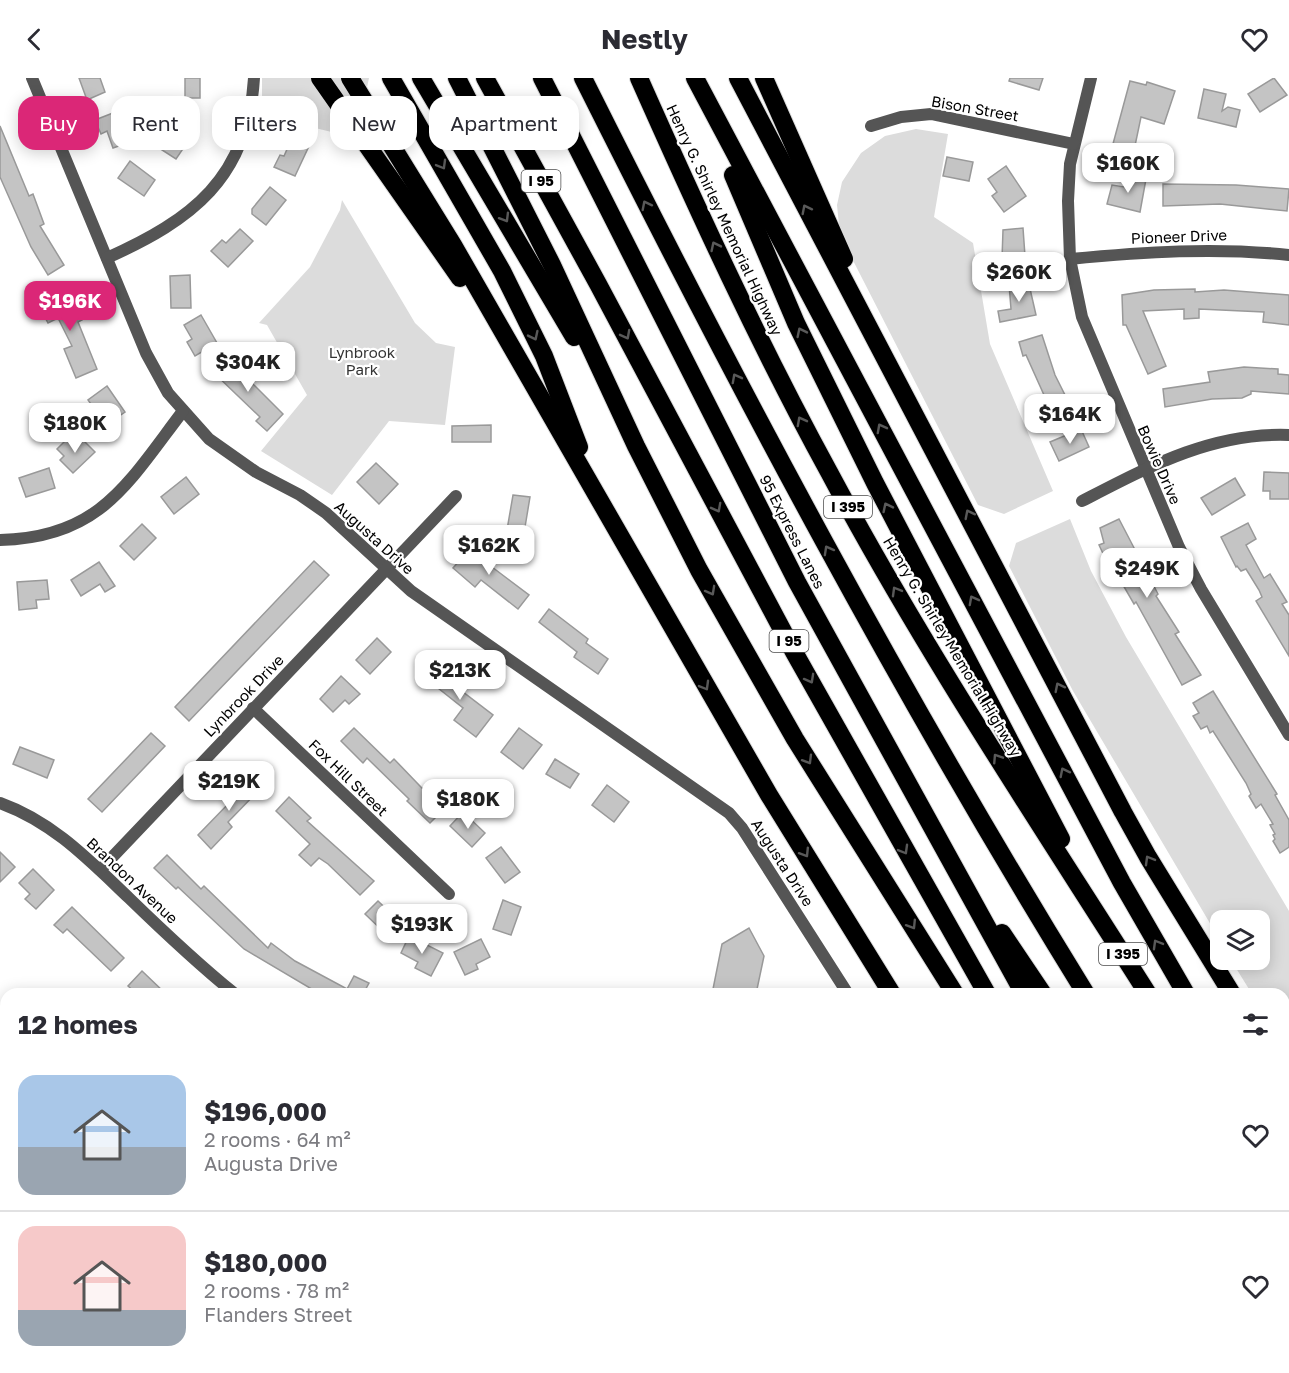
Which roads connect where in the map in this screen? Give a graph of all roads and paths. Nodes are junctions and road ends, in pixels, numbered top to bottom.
1 (32, 78) edge
2 (254, 78) edge
3 (320, 78) edge
4 (350, 78) edge
5 (391, 78) edge
6 (421, 78) edge
7 (457, 78) edge
8 (485, 78) edge
9 (542, 78) edge
10 (583, 78) edge
11 (639, 78) edge
12 (694, 78) edge
13 (738, 78) edge
14 (764, 78) edge
15 (1091, 78) edge
16 (871, 126) dead end
17 (1074, 144) junction
18 (1289, 255) edge
19 (107, 258) junction
20 (1070, 259) junction
21 (884, 352) junction
22 (531, 383) junction
23 (183, 411) junction
24 (1289, 435) edge
25 (636, 446) junction
26 (1144, 469) junction
27 (594, 489) junction
28 (456, 496) dead end
29 (1082, 501) dead end
30 (0, 540) edge
31 (387, 569) junction
32 (253, 708) junction
33 (1289, 735) edge
34 (913, 796) junction
35 (0, 802) edge
36 (99, 870) junction
37 (449, 894) dead end
38 (1098, 913) junction
39 (228, 988) edge
40 (844, 988) edge
41 (888, 988) edge
42 (951, 988) edge
43 (984, 988) edge
44 (1021, 988) edge
45 (1039, 988) edge
46 (1082, 988) edge
47 (1144, 988) edge
48 (1183, 988) edge
49 (1228, 988) edge

1 - 19 street, Augusta Drive
2 - 19 street
3 - 22 highway
4 - 22 highway
5 -> 27 highway
6 -> 25 highway
7 - 25 highway
8 -> 43 highway, I 95
9 - 34 highway, 95 Express Lanes
46 -> 10 highway
38 -> 11 highway, Henry G. Shirley Memorial Highway / I 395
38 -> 12 highway
48 -> 12 highway
21 -> 13 highway
14 - 21 highway
15 - 17 street, Bowie Drive
16 - 17 street, Bison Street
17 - 20 street, Bowie Drive
18 - 20 street, Pioneer Drive
19 - 23 street, Augusta Drive
20 - 26 street, Bowie Drive
49 -> 21 highway
22 - 27 highway
23 - 30 street
23 - 31 street, Augusta Drive
24 - 26 street
25 -> 42 highway
26 - 29 street
26 - 33 street, Bowie Drive
27 -> 41 highway
28 - 31 street, Lynbrook Drive
31 - 32 street, Lynbrook Drive
31 - 40 street, Augusta Drive
32 - 36 street, Lynbrook Drive
32 - 37 street, Fox Hill Street
34 - 44 highway, 95 Express Lanes
34 - 45 highway
35 - 36 street, Brandon Avenue
36 - 39 street, Brandon Avenue
38 - 47 highway, Henry G. Shirley Memorial Highway / I 395

